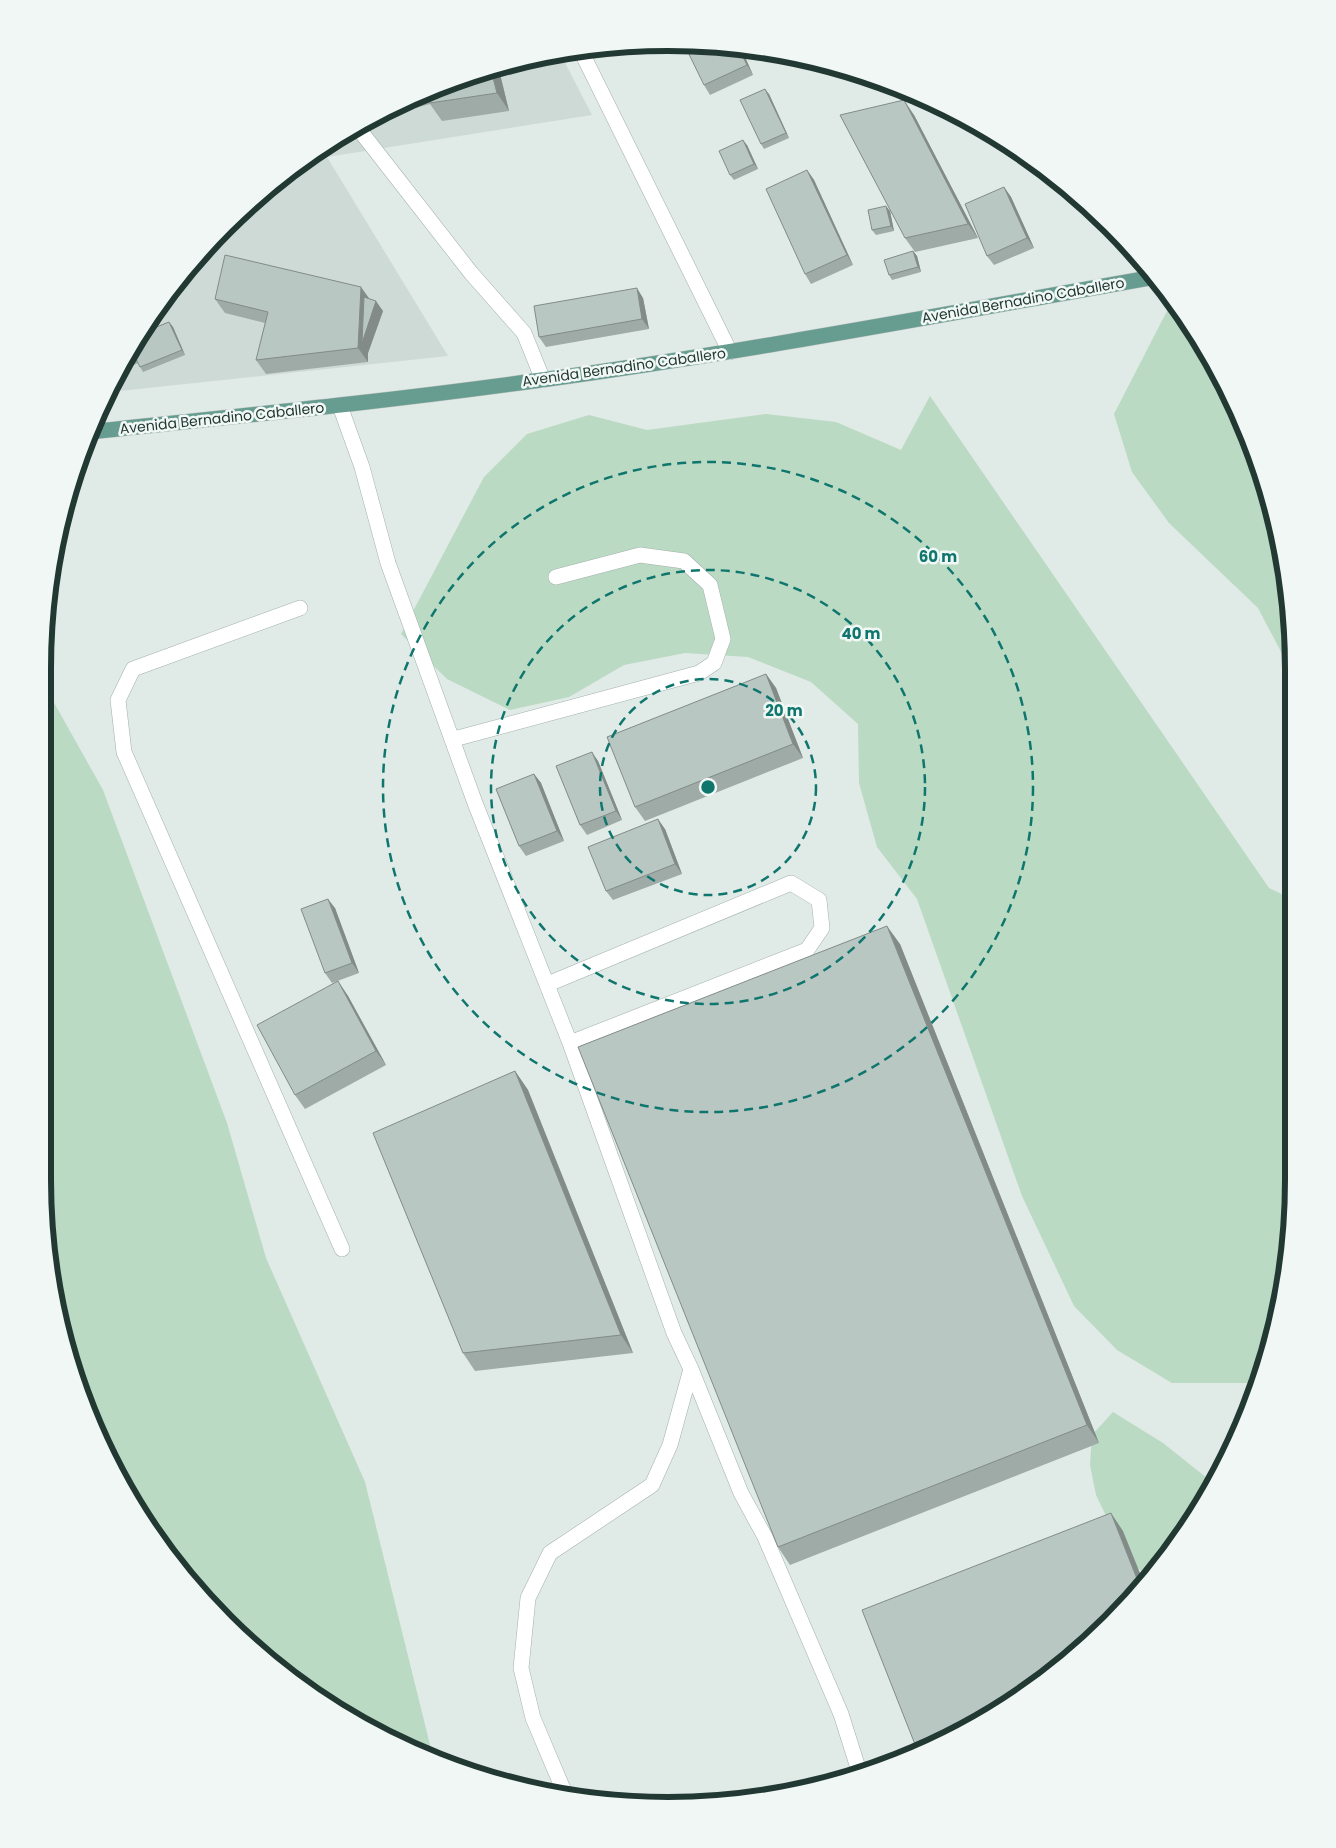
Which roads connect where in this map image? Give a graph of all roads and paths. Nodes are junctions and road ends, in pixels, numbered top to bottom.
1 (584, 58) edge
2 (362, 133) edge
3 (1146, 279) edge
4 (730, 352) junction
5 (543, 380) junction
6 (340, 406) junction
7 (98, 431) edge
8 (556, 577) dead end
9 (300, 608) dead end
10 (454, 740) junction
11 (548, 984) junction
12 (570, 1043) junction
13 (342, 1249) dead end
14 (692, 1369) junction
15 (858, 1767) edge
16 (562, 1787) edge

1 - 4 street
2 - 5 street
3 - 4 main road, Avenida Bernadino Caballero
4 - 5 main road, Avenida Bernadino Caballero
5 - 6 main road, Avenida Bernadino Caballero
6 - 7 main road, Avenida Bernadino Caballero
6 - 10 street
8 - 10 street
9 - 13 street
10 - 11 street
11 - 12 street
11 - 12 street
12 - 14 street
14 - 15 street
14 - 16 street

